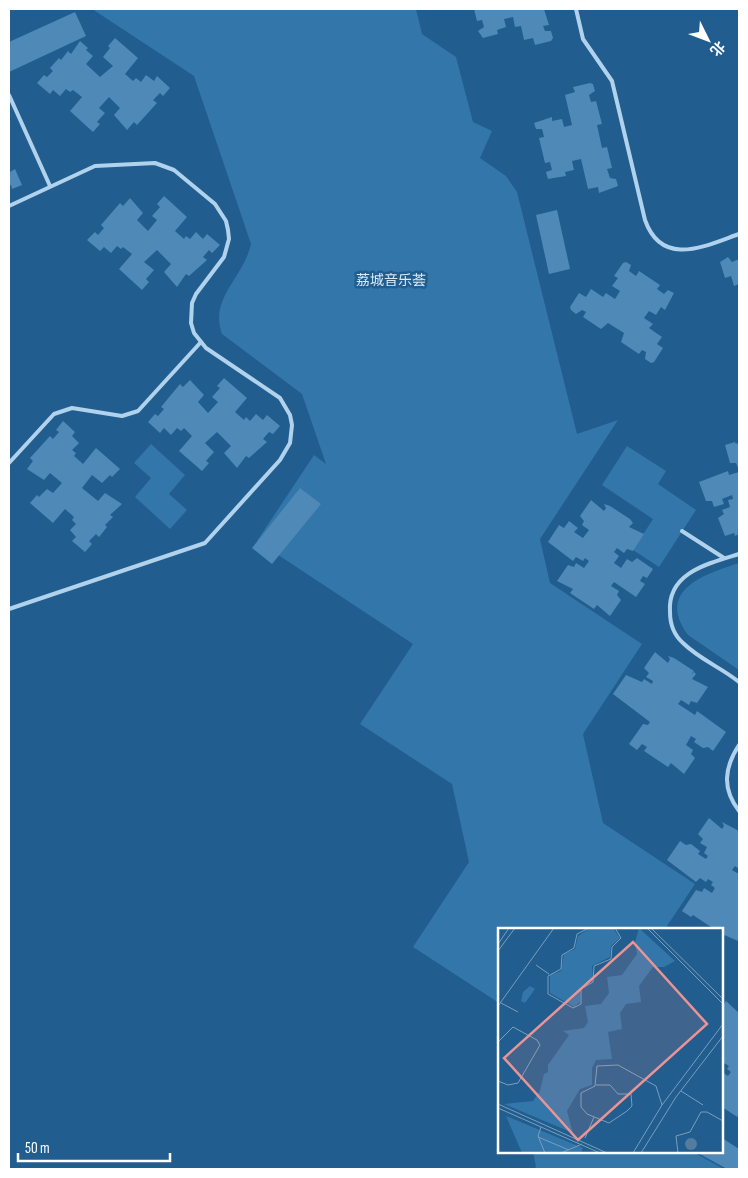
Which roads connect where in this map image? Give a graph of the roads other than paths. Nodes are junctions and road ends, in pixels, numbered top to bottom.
1 (576, 9) edge
2 (9, 96) edge
3 (50, 186) junction
4 (9, 206) edge
5 (739, 234) edge
6 (200, 342) junction
7 (9, 463) edge
8 (682, 530) dead end
9 (739, 554) edge
10 (725, 558) junction
11 (9, 609) edge
12 (739, 682) edge
13 (739, 745) edge
14 (739, 811) edge

1 - 5 lane
2 - 3 lane
3 - 4 lane
3 - 6 lane
6 - 7 lane
6 - 11 lane
8 - 10 lane
9 - 10 lane
10 - 12 lane
13 - 14 lane

